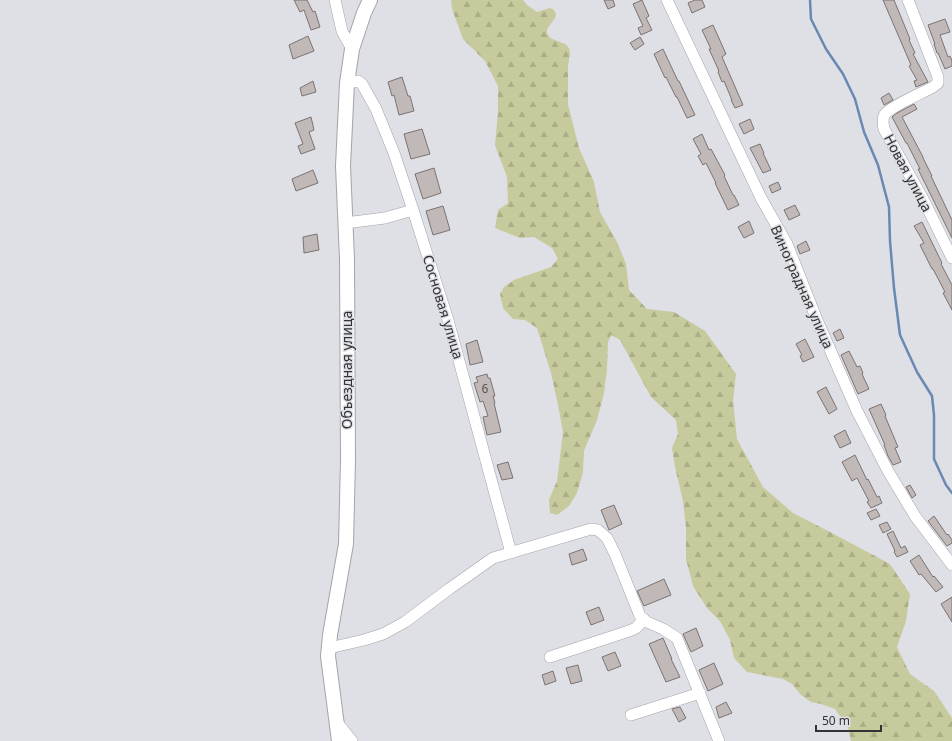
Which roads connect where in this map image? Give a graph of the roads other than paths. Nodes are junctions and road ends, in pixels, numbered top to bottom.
1 (335, 0) edge
2 (370, 0) edge
3 (667, 0) edge
4 (908, 0) edge
5 (352, 49) junction
6 (347, 83) junction
7 (413, 210) junction
8 (345, 223) junction
9 (952, 258) edge
10 (511, 553) junction
11 (952, 566) edge
12 (644, 619) junction
13 (329, 648) junction
14 (550, 657) dead end
15 (700, 693) junction
16 (631, 715) dead end
17 (336, 721) junction
18 (339, 741) edge
19 (352, 741) edge
20 (719, 741) edge

1 - 5 street
2 - 5 main road, Объездная улица
3 - 11 street, Виноградная улица
4 - 9 street, Новая улица
5 - 6 main road, Объездная улица
6 - 7 street, Сосновая улица
6 - 8 main road, Объездная улица
7 - 8 street
7 - 10 street, Сосновая улица
8 - 13 main road, Объездная улица
10 - 12 street
10 - 13 street
12 - 14 street
12 - 15 street
13 - 17 main road, Объездная улица
15 - 16 street
15 - 20 street
17 - 18 main road, Объездная улица
17 - 19 street

